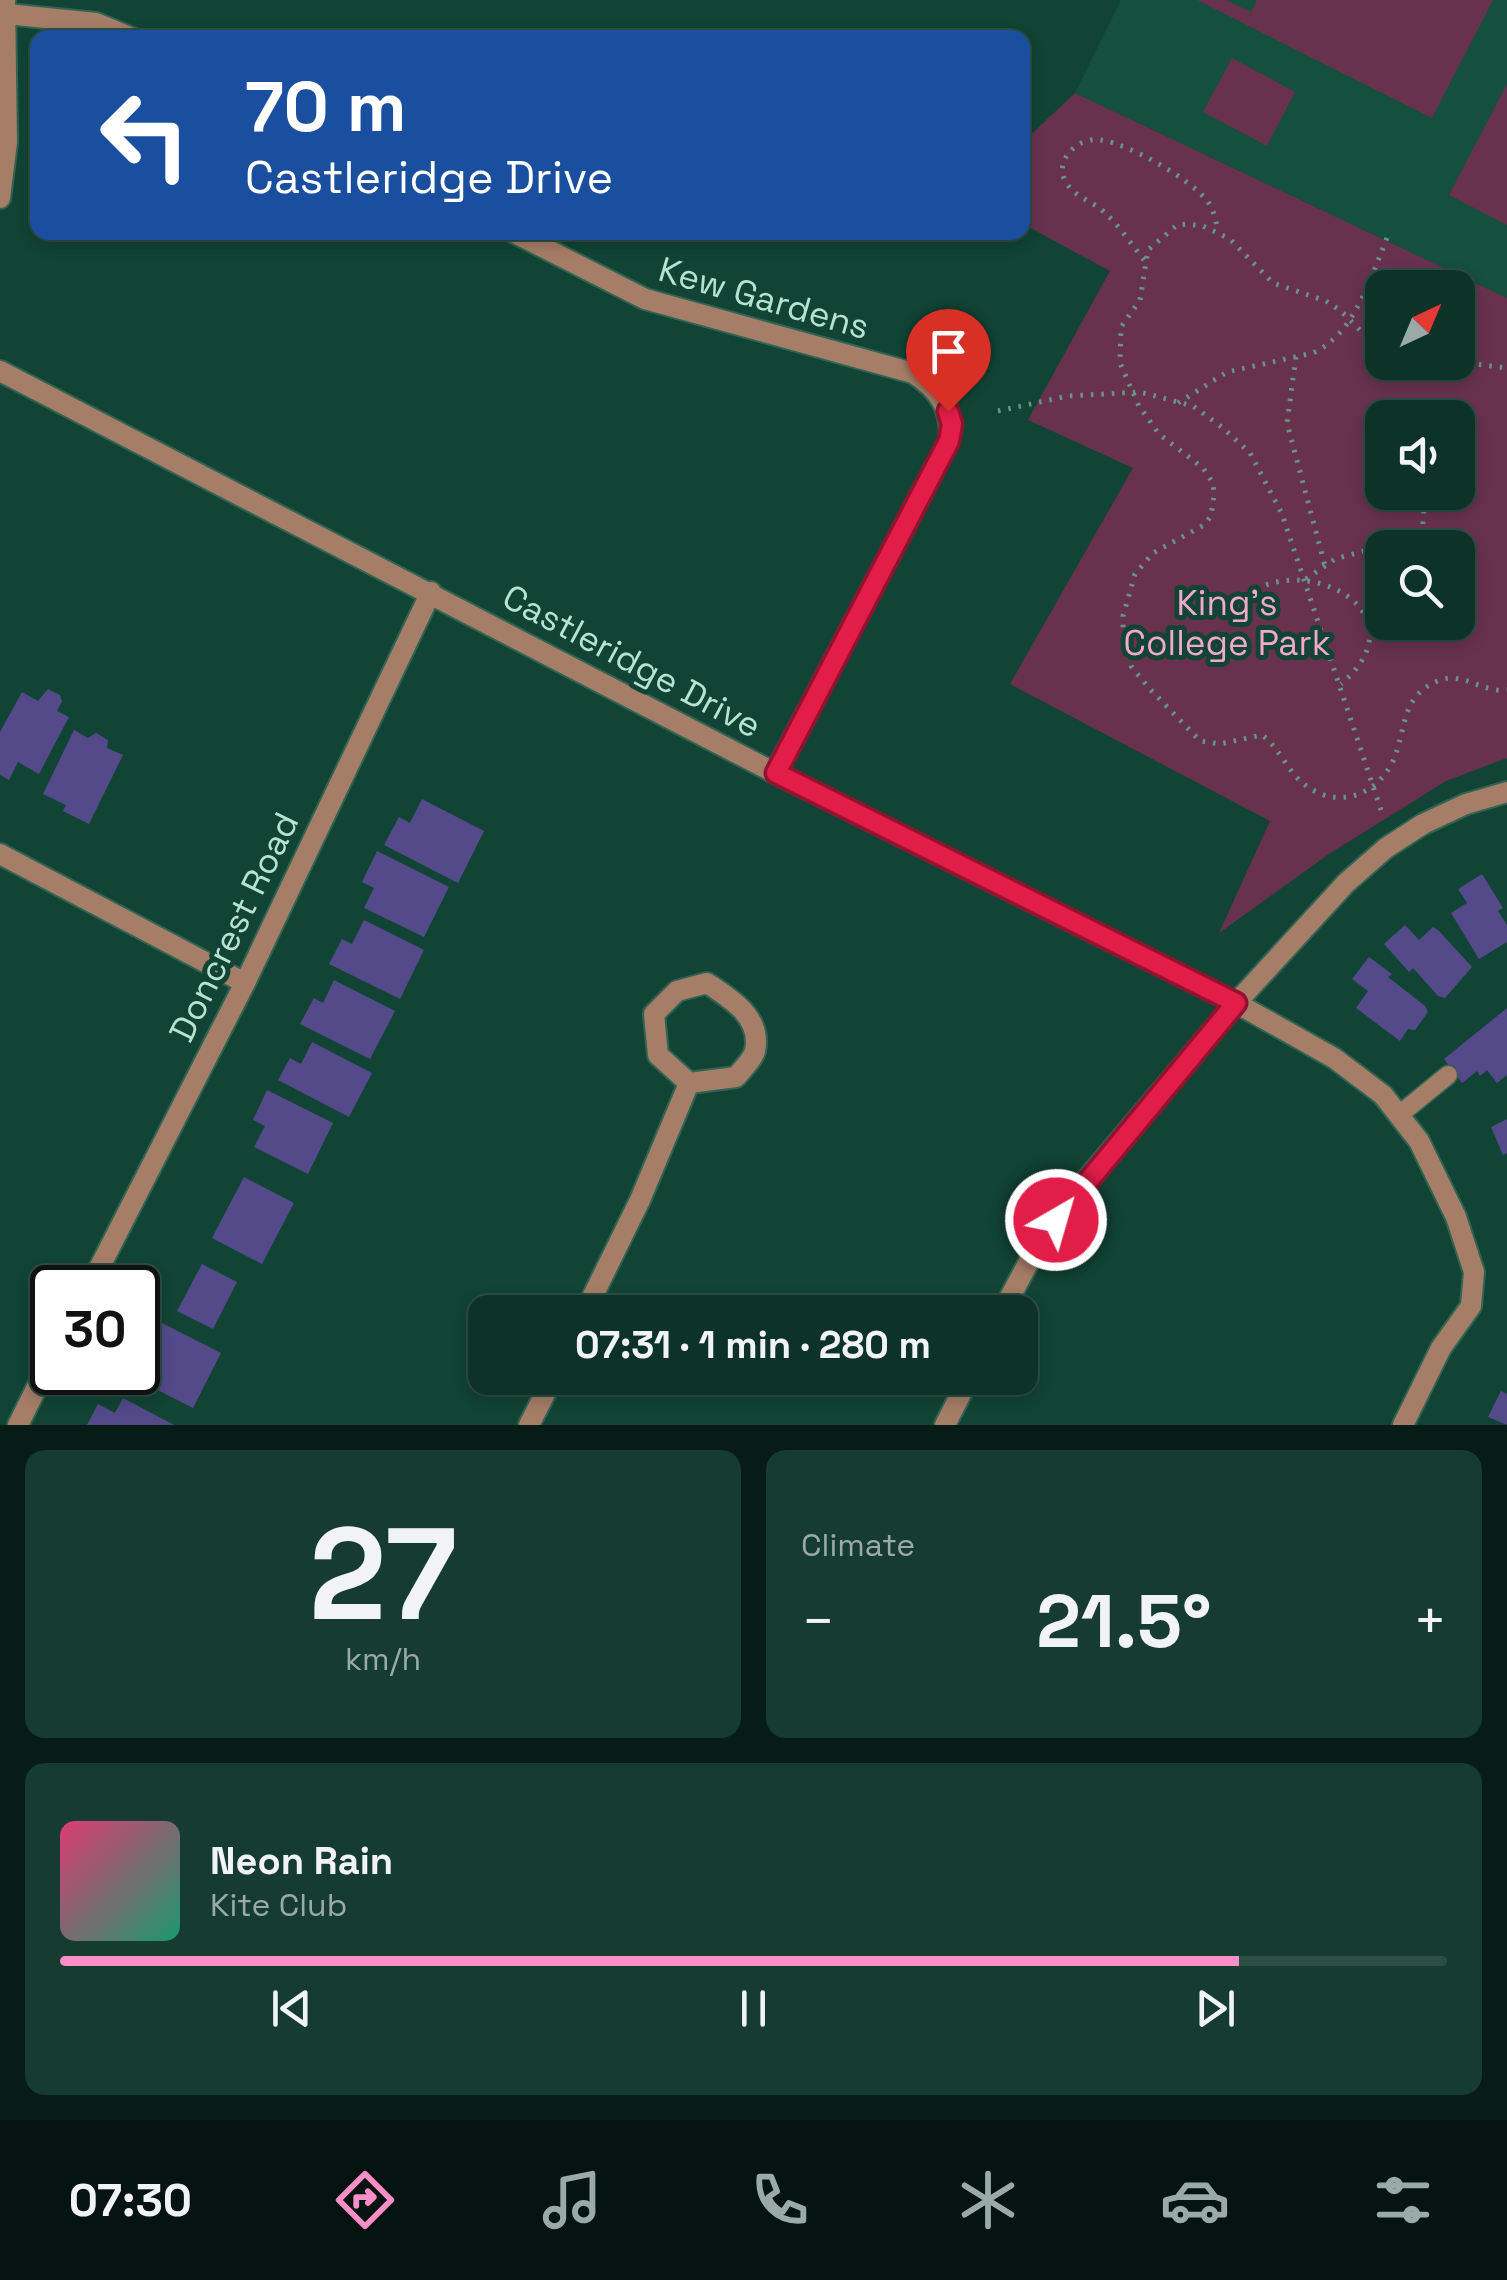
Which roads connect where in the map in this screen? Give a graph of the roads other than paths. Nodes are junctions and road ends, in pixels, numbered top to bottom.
1 (6, 7) edge
2 (113, 30) edge
3 (0, 198) edge
4 (530, 240) edge
5 (0, 372) edge
6 (430, 592) junction
7 (776, 773) junction
8 (1507, 792) edge
9 (0, 854) edge
10 (245, 983) junction
11 (1236, 1003) junction
12 (1448, 1075) dead end
13 (689, 1084) junction
14 (1399, 1115) junction
15 (100, 1265) edge
16 (593, 1295) edge
17 (1011, 1295) edge
18 (33, 1395) edge
19 (544, 1395) edge
20 (960, 1395) edge
21 (18, 1425) edge
22 (529, 1425) edge
23 (945, 1425) edge
24 (1404, 1425) edge

1 - 2 street
1 - 3 street
4 - 7 street, Kew Gardens
5 - 6 street, Castleridge Drive
6 - 7 street, Castleridge Drive
6 - 10 street, Doncrest Road
7 - 11 street, Castleridge Drive
8 - 11 street
9 - 10 street
10 - 15 street, Doncrest Road
11 - 14 street, Castleridge Drive
11 - 17 street
12 - 14 lane
13 - 13 street
13 - 16 street
14 - 24 street, Castleridge Drive
18 - 21 street
19 - 22 street
20 - 23 street

